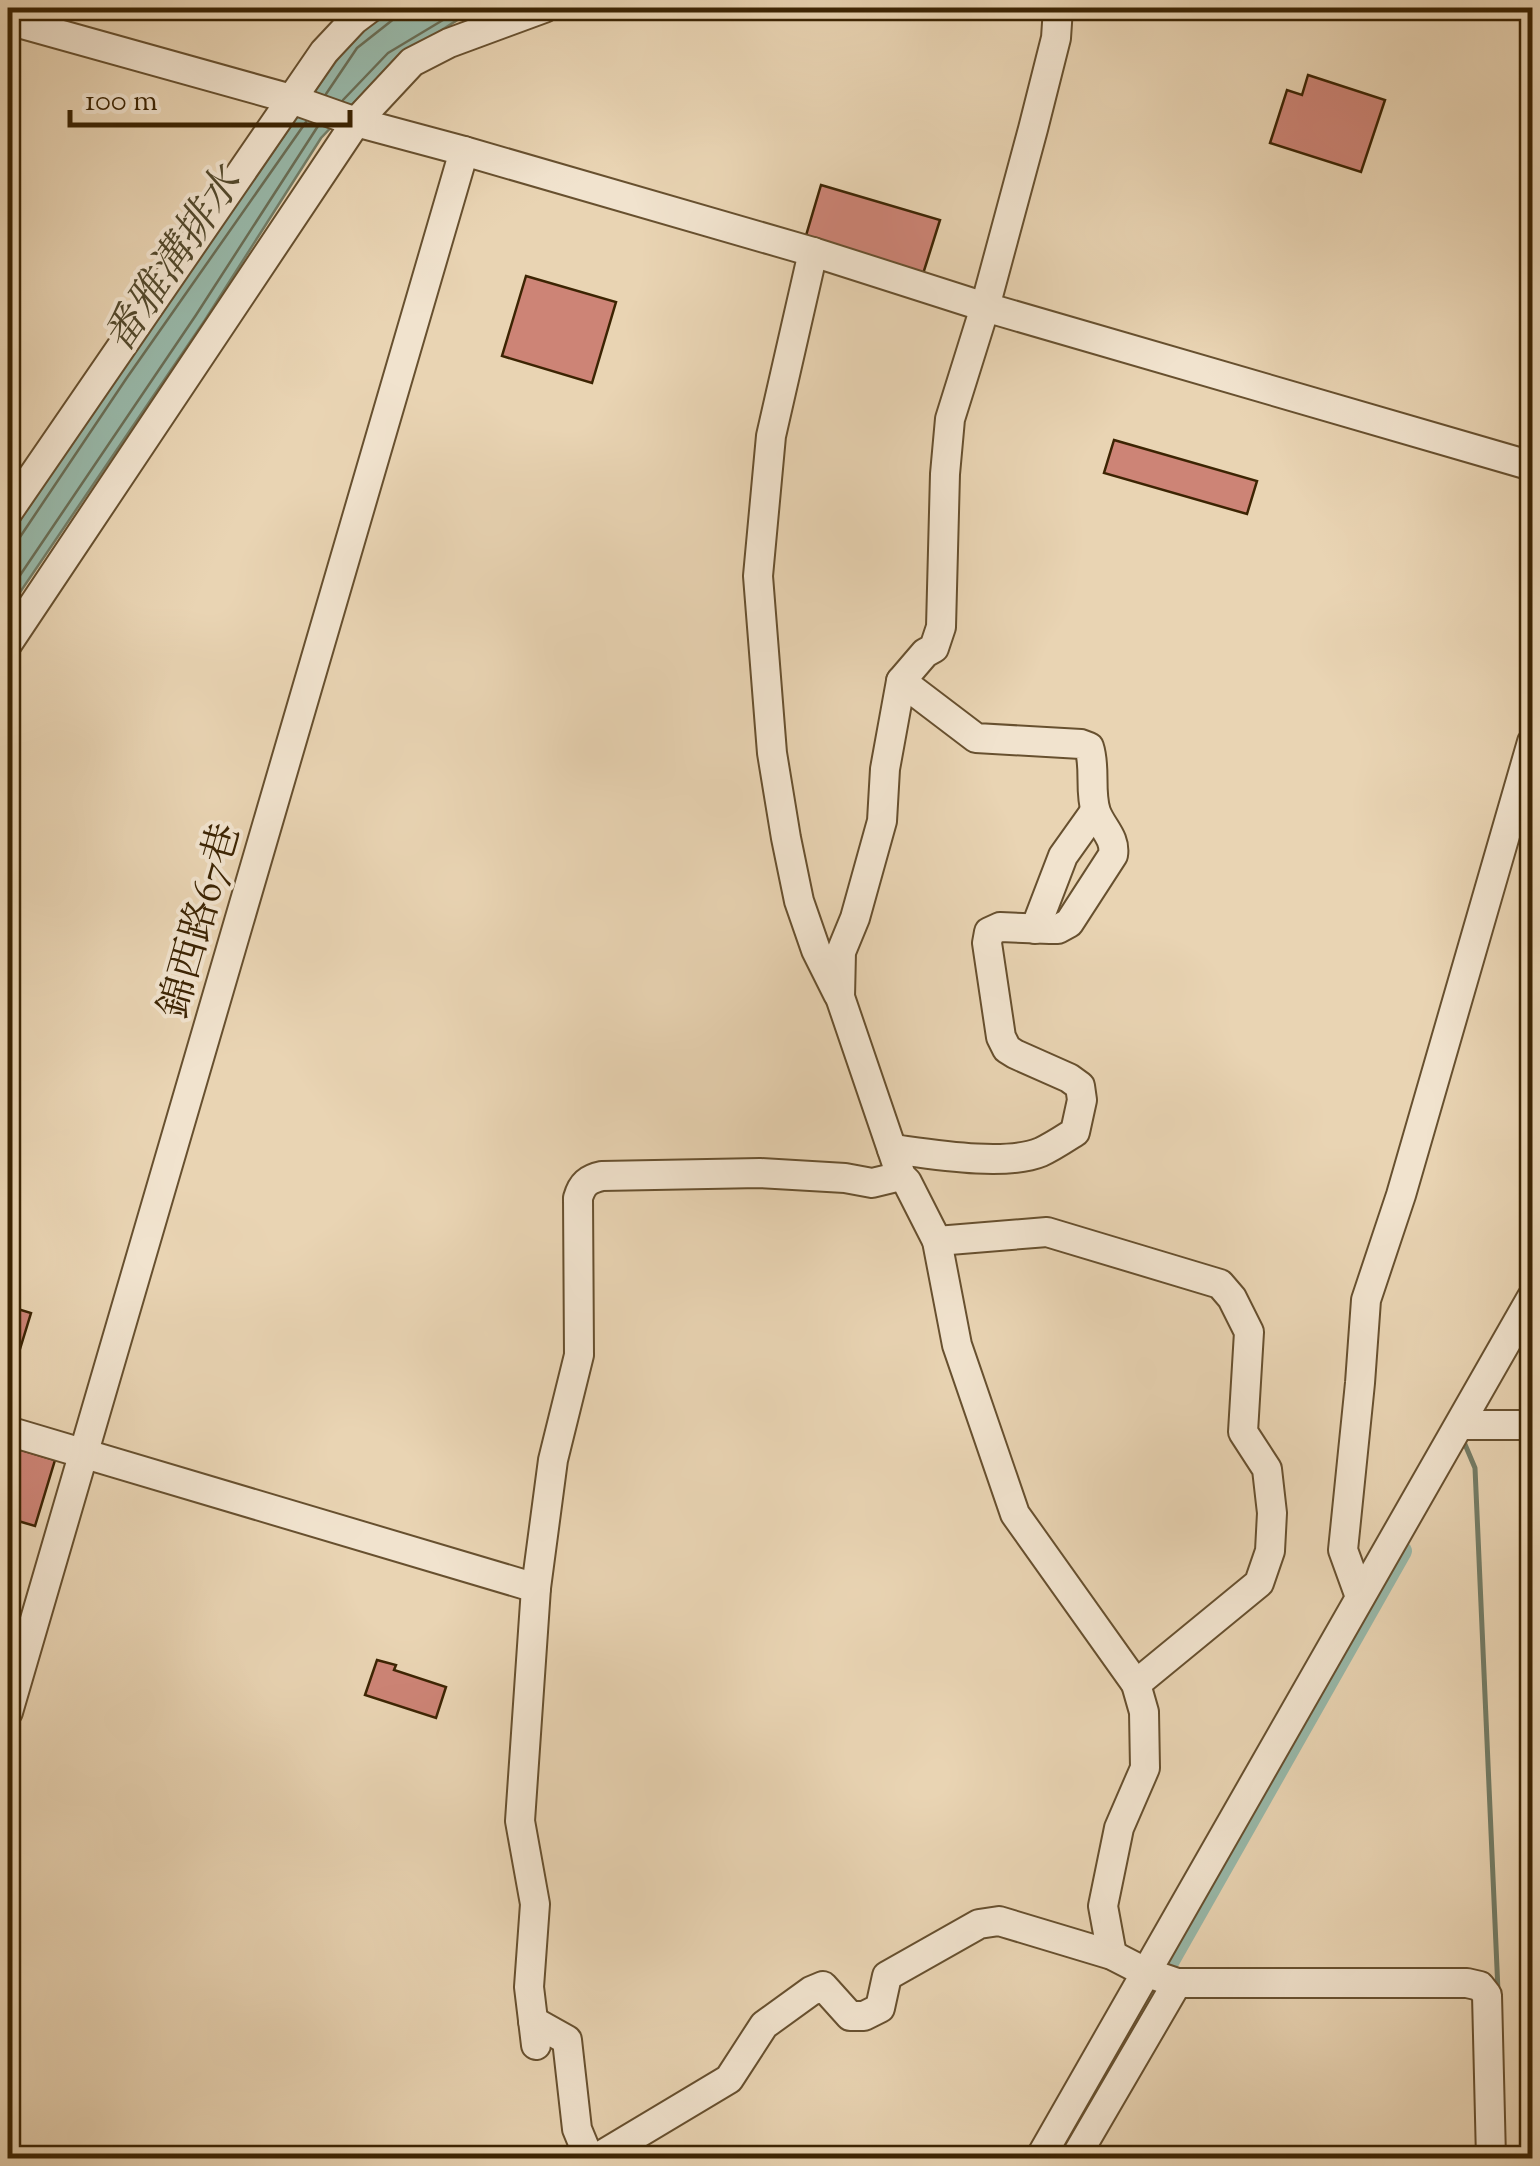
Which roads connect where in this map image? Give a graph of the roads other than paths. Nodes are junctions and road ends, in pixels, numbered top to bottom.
1 (370, 8) edge
2 (544, 8) edge
3 (1058, 8) edge
4 (8, 20) edge
5 (291, 99) junction
6 (356, 122) junction
7 (464, 151) junction
8 (813, 252) junction
9 (985, 308) junction
10 (1532, 466) edge
11 (8, 512) edge
12 (8, 643) edge
13 (901, 681) junction
14 (1532, 742) edge
15 (1096, 811) junction
16 (1035, 929) junction
17 (840, 997) junction
18 (896, 1162) junction
19 (937, 1240) junction
20 (1532, 1297) edge
21 (1532, 1425) edge
22 (1460, 1426) junction
23 (8, 1432) edge
24 (85, 1453) junction
25 (536, 1588) junction
26 (1360, 1597) junction
27 (1136, 1684) junction
28 (8, 1712) edge
29 (1112, 1954) junction
30 (1145, 1972) junction
31 (1177, 1983) junction
32 (589, 2158) edge
33 (597, 2158) edge
34 (1040, 2158) edge
35 (1075, 2158) edge
36 (1491, 2158) edge

1 - 5 street
2 - 6 street
3 - 9 street
4 - 5 street
5 - 6 street
5 - 11 street
6 - 7 street
6 - 12 street
7 - 8 street
7 - 24 street, 錦西路67巷
8 - 9 street
8 - 17 street
9 - 10 street
9 - 13 street
13 - 15 street
13 - 17 street
14 - 26 street
15 - 16 street
15 - 16 street
16 - 18 street
17 - 18 street
18 - 19 street
18 - 25 street
19 - 27 street
19 - 27 street
20 - 22 street
21 - 22 street
22 - 26 street
23 - 24 street
24 - 25 street
24 - 28 street, 錦西路67巷
25 - 32 street
26 - 30 street
27 - 29 street
29 - 30 street
29 - 33 street
30 - 31 street
30 - 34 street
31 - 35 street
31 - 36 street

